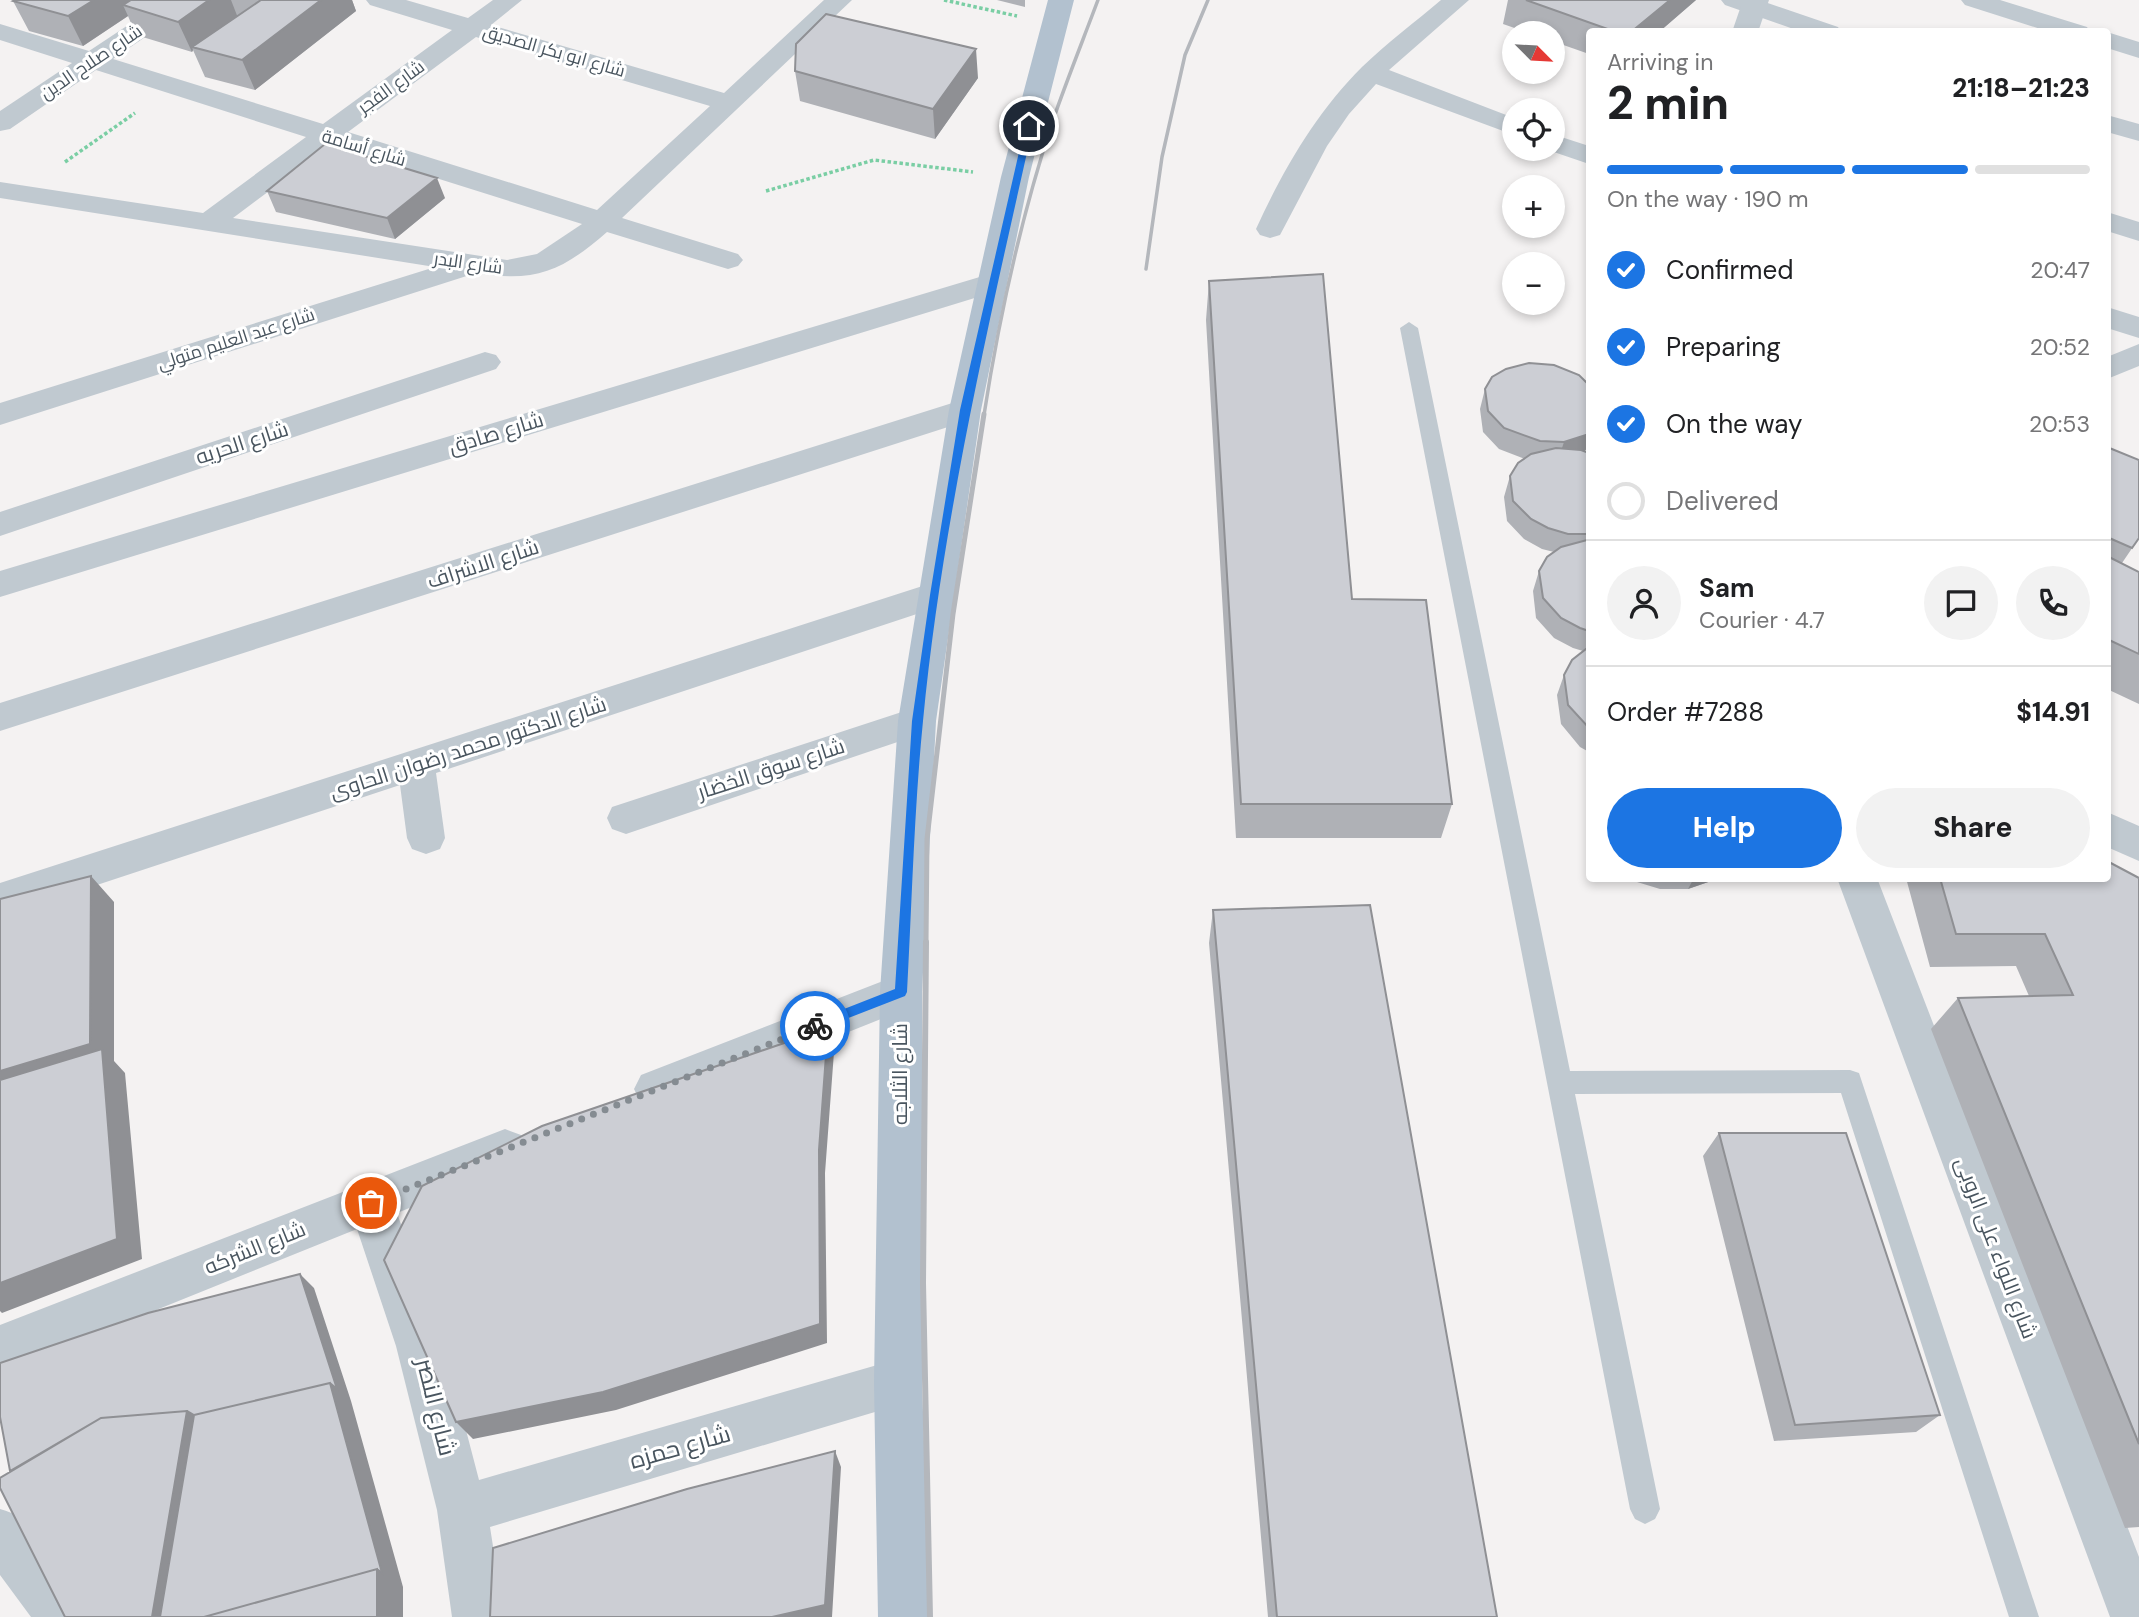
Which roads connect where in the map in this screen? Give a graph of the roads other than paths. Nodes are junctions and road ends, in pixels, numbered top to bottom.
1 (183, 0) edge
2 (379, 0) edge
3 (509, 0) edge
4 (839, 0) edge
5 (1457, 0) edge
6 (1974, 0) edge
7 (1748, 2) edge
8 (1058, 12) edge
9 (472, 27) junction
10 (1745, 28) edge
11 (1818, 28) edge
12 (2065, 28) edge
13 (0, 32) edge
14 (2111, 41) edge
15 (2139, 50) edge
16 (94, 60) junction
17 (1372, 73) junction
18 (729, 103) junction
19 (1502, 122) edge
20 (0, 124) edge
21 (2111, 124) edge
22 (2139, 133) edge
23 (325, 136) junction
24 (1565, 147) edge
25 (1586, 155) edge
26 (11, 192) edge
27 (601, 222) junction
28 (2111, 222) edge
29 (206, 224) junction
30 (1270, 229) dead end
31 (2139, 232) edge
32 (728, 260) dead end
33 (472, 264) junction
34 (993, 282) junction
35 (2111, 318) edge
36 (1409, 328) dead end
37 (2139, 328) edge
38 (2139, 354) edge
39 (485, 362) dead end
40 (2111, 367) edge
41 (2111, 369) edge
42 (2139, 380) edge
43 (965, 410) junction
44 (0, 414) edge
45 (0, 524) edge
46 (0, 584) edge
47 (935, 595) junction
48 (0, 717) edge
49 (917, 721) junction
50 (416, 765) junction
51 (625, 818) dead end
52 (2111, 830) edge
53 (426, 838) dead end
54 (2139, 845) edge
55 (1859, 882) edge
56 (0, 900) edge
57 (901, 992) junction
58 (1560, 1083) junction
59 (617, 1105) edge
60 (539, 1136) edge
61 (371, 1203) junction
62 (0, 1349) edge
63 (898, 1383) junction
64 (1645, 1509) dead end
65 (462, 1510) junction
66 (0, 1534) edge
67 (61, 1617) edge
68 (478, 1617) edge
69 (904, 1617) edge
70 (2024, 1617) edge
71 (2136, 1617) edge

1 - 16 street, شارع صلاح الدين
2 - 9 street, شارع ابو بكر الصديق
3 - 9 street, شارع الفجر
4 - 18 street, شارع البدر
5 - 17 street
6 - 12 street
7 - 10 street
7 - 11 street
8 - 34 main road, شارع الثلاجه
9 - 18 street, شارع ابو بكر الصديق
9 - 23 street, شارع الفجر
13 - 16 street, شارع أسامة
14 - 15 street
16 - 20 street, شارع صلاح الدين
16 - 23 street, شارع أسامة
17 - 19 street
17 - 30 street
18 - 27 street, شارع البدر
21 - 22 street
23 - 27 street, شارع أسامة
23 - 29 street, شارع الفجر
24 - 25 street
26 - 29 street, شارع البدر
27 - 32 street, شارع أسامة
27 - 33 street, شارع البدر
28 - 31 street
29 - 33 street, شارع البدر
33 - 44 street, شارع عبد العليم متولي
34 - 43 main road, شارع الثلاجه
34 - 46 street, شارع صادق
35 - 37 street
36 - 58 lane
38 - 40 street
39 - 45 street, شارع الحريه
41 - 42 street
43 - 47 main road, شارع الثلاجه
43 - 48 street, شارع الاشراف
47 - 49 main road, شارع الثلاجه
47 - 50 street, شارع الدكتور محمد رضوان الحاوى
49 - 51 street, شارع سوق الخضار
49 - 57 main road, شارع الثلاجه
50 - 53 street
50 - 56 street, شارع الدكتور محمد رضوان الحاوى
52 - 54 street
55 - 71 street, شارع اللواء على الروبى
57 - 59 street
57 - 63 main road, شارع الثلاجه
58 - 64 lane
58 - 70 lane
60 - 61 street, شارع الشركه
61 - 62 street, شارع الشركه
61 - 65 street, شارع النصر
63 - 65 street, شارع حمزه
63 - 69 main road, شارع الثلاجه
65 - 68 street, شارع النصر
66 - 67 street

